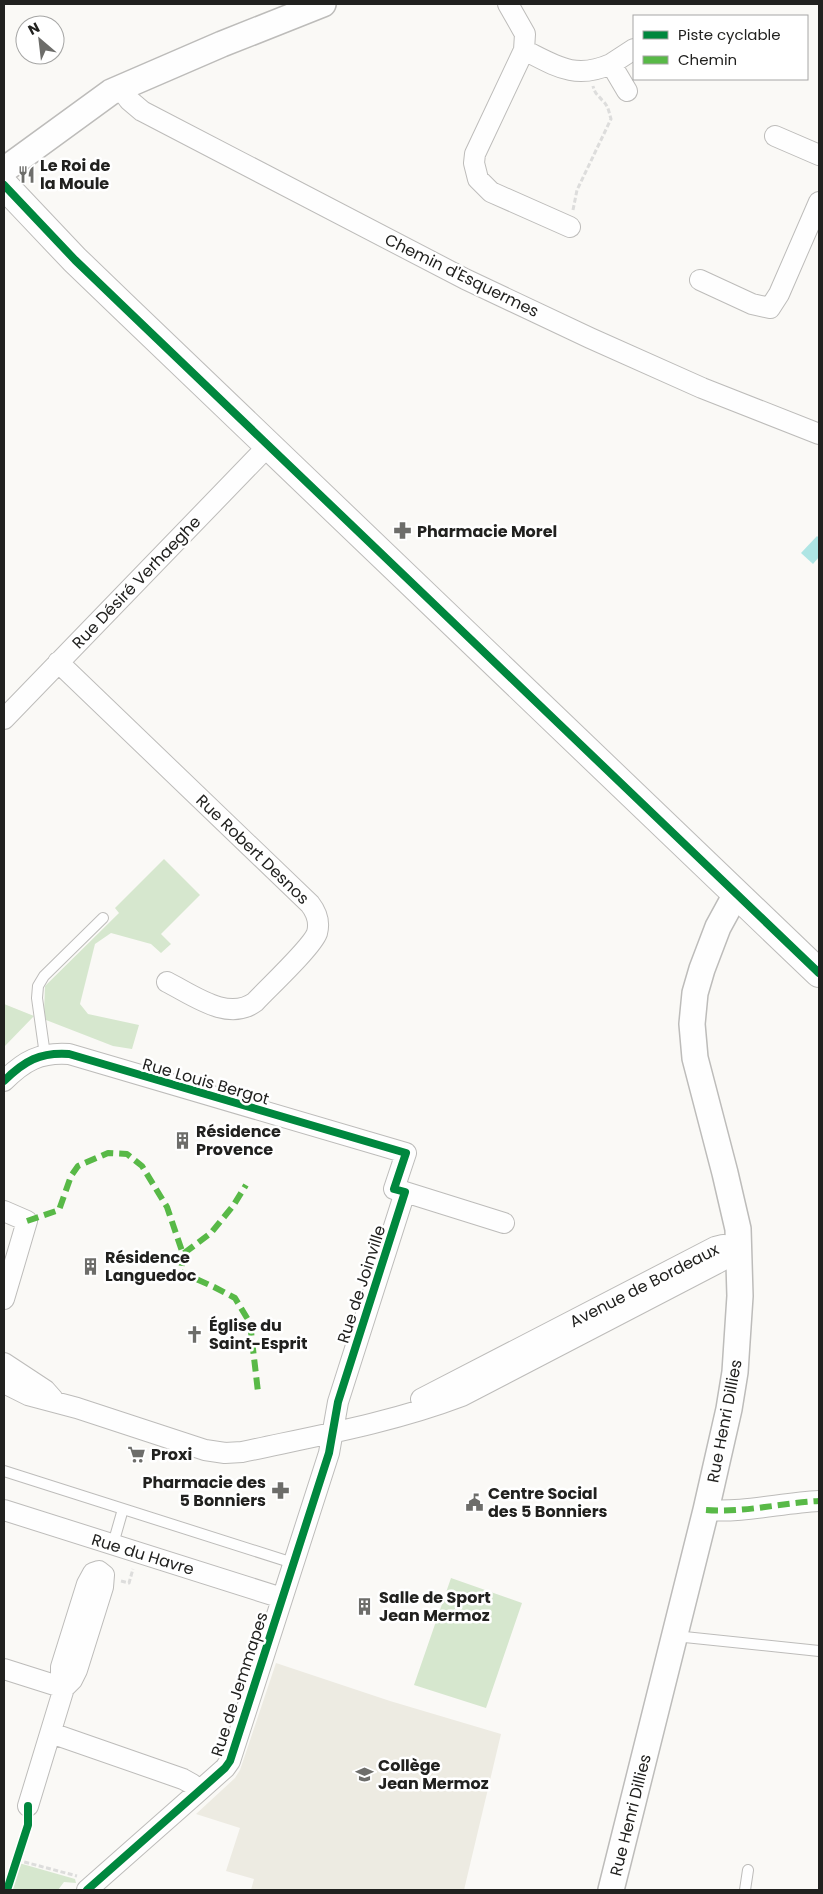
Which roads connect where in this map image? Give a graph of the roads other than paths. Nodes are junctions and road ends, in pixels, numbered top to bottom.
1 (322, 4) edge
2 (508, 4) edge
3 (524, 50) junction
4 (633, 50) edge
5 (611, 64) junction
6 (120, 88) junction
7 (628, 91) dead end
8 (775, 136) dead end
9 (819, 155) edge
10 (4, 170) edge
11 (4, 185) edge
12 (819, 202) edge
13 (4, 205) edge
14 (570, 226) road end
15 (75, 260) junction
16 (700, 280) dead end
17 (819, 434) edge
18 (269, 445) junction
19 (58, 662) junction
20 (4, 719) edge
21 (736, 894) junction
22 (103, 918) dead end
23 (819, 973) edge
24 (167, 982) dead end
25 (45, 1055) junction
26 (4, 1081) edge
27 (405, 1192) junction
28 (4, 1211) edge
29 (504, 1222) dead end
30 (739, 1246) junction
31 (4, 1299) edge
32 (4, 1363) edge
33 (4, 1383) edge
34 (56, 1402) junction
35 (333, 1432) junction
36 (4, 1471) edge
37 (819, 1501) edge
38 (123, 1509) junction
39 (4, 1510) edge
40 (706, 1510) junction
41 (113, 1544) junction
42 (293, 1563) junction
43 (104, 1575) road end
44 (282, 1598) junction
45 (675, 1636) junction
46 (819, 1651) edge
47 (4, 1669) edge
48 (64, 1688) junction
49 (51, 1733) junction
50 (198, 1792) junction
51 (28, 1806) dead end
52 (748, 1870) dead end
53 (92, 1886) edge
54 (611, 1890) edge
55 (745, 1890) edge

1 - 6 street
2 - 3 street
3 - 5 street
3 - 14 street
4 - 5 street
5 - 7 street
6 - 10 street
6 - 17 street, Chemin d'Esquermes
8 - 9 street
11 - 15 main road
12 - 16 street
13 - 15 main road
15 - 18 main road
18 - 19 street, Rue Désiré Verhaeghe
18 - 21 main road
19 - 20 street, Rue Désiré Verhaeghe
19 - 24 street, Rue Robert Desnos
21 - 23 main road
21 - 30 street, Rue Henri Dillies
22 - 25 lane
25 - 26 street, Rue Louis Bergot
25 - 27 street, Rue Louis Bergot
27 - 29 street
27 - 35 street, Rue de Joinville
28 - 31 street
30 - 35 street, Avenue de Bordeaux
30 - 40 street, Rue Henri Dillies
32 - 34 street, Avenue de Bordeaux
33 - 34 street, Avenue de Bordeaux
34 - 35 street, Avenue de Bordeaux
35 - 42 street, Rue de Jemmapes
36 - 38 lane
37 - 40 street
38 - 41 lane
38 - 42 lane
39 - 41 street, Rue du Havre
40 - 45 street, Rue Henri Dillies
41 - 44 street, Rue du Havre
42 - 44 street, Rue de Jemmapes
43 - 48 street
44 - 50 street, Rue de Jemmapes
45 - 46 lane
45 - 54 street, Rue Henri Dillies
47 - 48 street
48 - 49 street
49 - 50 street
49 - 51 street
50 - 53 street, Rue de Jemmapes
52 - 55 lane

